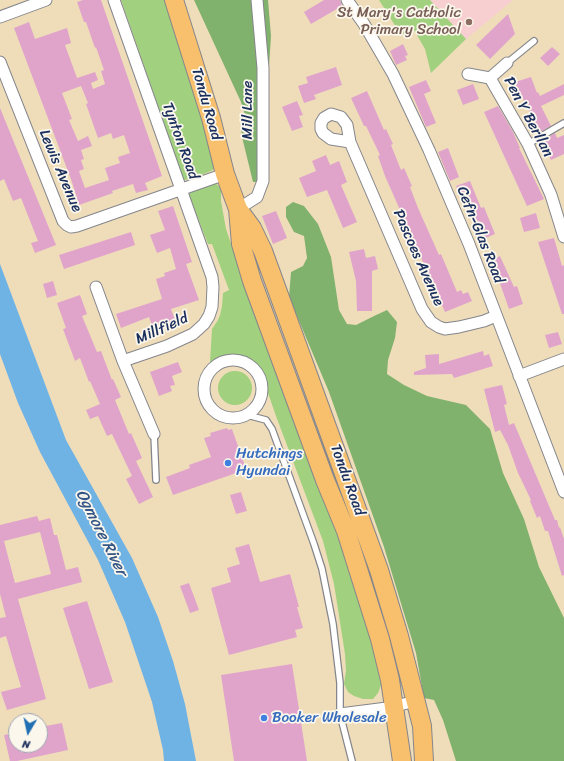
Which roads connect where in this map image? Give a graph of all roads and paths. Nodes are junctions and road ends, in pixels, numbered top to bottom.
1 (46, 0) edge
2 (114, 0) edge
3 (174, 0) edge
4 (257, 0) edge
5 (347, 0) edge
6 (0, 17) edge
7 (534, 41) dead end
8 (0, 62) edge
9 (507, 63) joint
10 (468, 74) dead end
11 (490, 78) junction
12 (564, 123) edge
13 (350, 142) dead end
14 (528, 144) junction
15 (225, 174) junction
16 (182, 189) junction
17 (238, 209) junction
18 (562, 220) edge
19 (564, 237) edge
20 (96, 287) dead end
21 (213, 294) joint
22 (496, 316) junction
23 (564, 359) edge
24 (123, 361) junction
25 (519, 376) junction
26 (247, 415) junction
27 (154, 434) joint
28 (156, 480) dead end
29 (564, 492) edge
30 (416, 701) junction
31 (394, 706) junction
32 (340, 714) junction
33 (352, 761) edge
34 (402, 761) edge
35 (424, 761) edge

1 - 6 street
2 - 16 street, Tynton Road
3 - 15 main road, Tondu Road
4 - 17 street, Mill Lane
5 - 22 street, Cefn-Glas Road
7 - 9 lane
8 - 16 street, Lewis Avenue
9 - 11 street, Pen Y Berllan
10 - 11 street, Pen Y Berllan
11 - 14 street, Pen Y Berllan
12 - 14 lane
13 - 22 street, Pascoes Avenue
14 - 18 street, Pen Y Berllan
15 - 16 street, Lewis Avenue
15 - 17 main road, Tondu Road
16 - 21 street, Tynton Road
17 - 30 main road, Tondu Road
17 - 31 main road, Tondu Road
18 - 19 street, Pen Y Berllan
20 - 24 street, Millfield
21 - 24 street, Millfield
22 - 25 street, Cefn-Glas Road
23 - 25 street
24 - 27 street, Millfield
25 - 29 street, Cefn-Glas Road
26 - 26 street
26 - 32 lane
27 - 28 lane
30 - 31 street
30 - 35 main road, Tondu Road
31 - 32 street
31 - 34 main road, Tondu Road
32 - 33 lane

